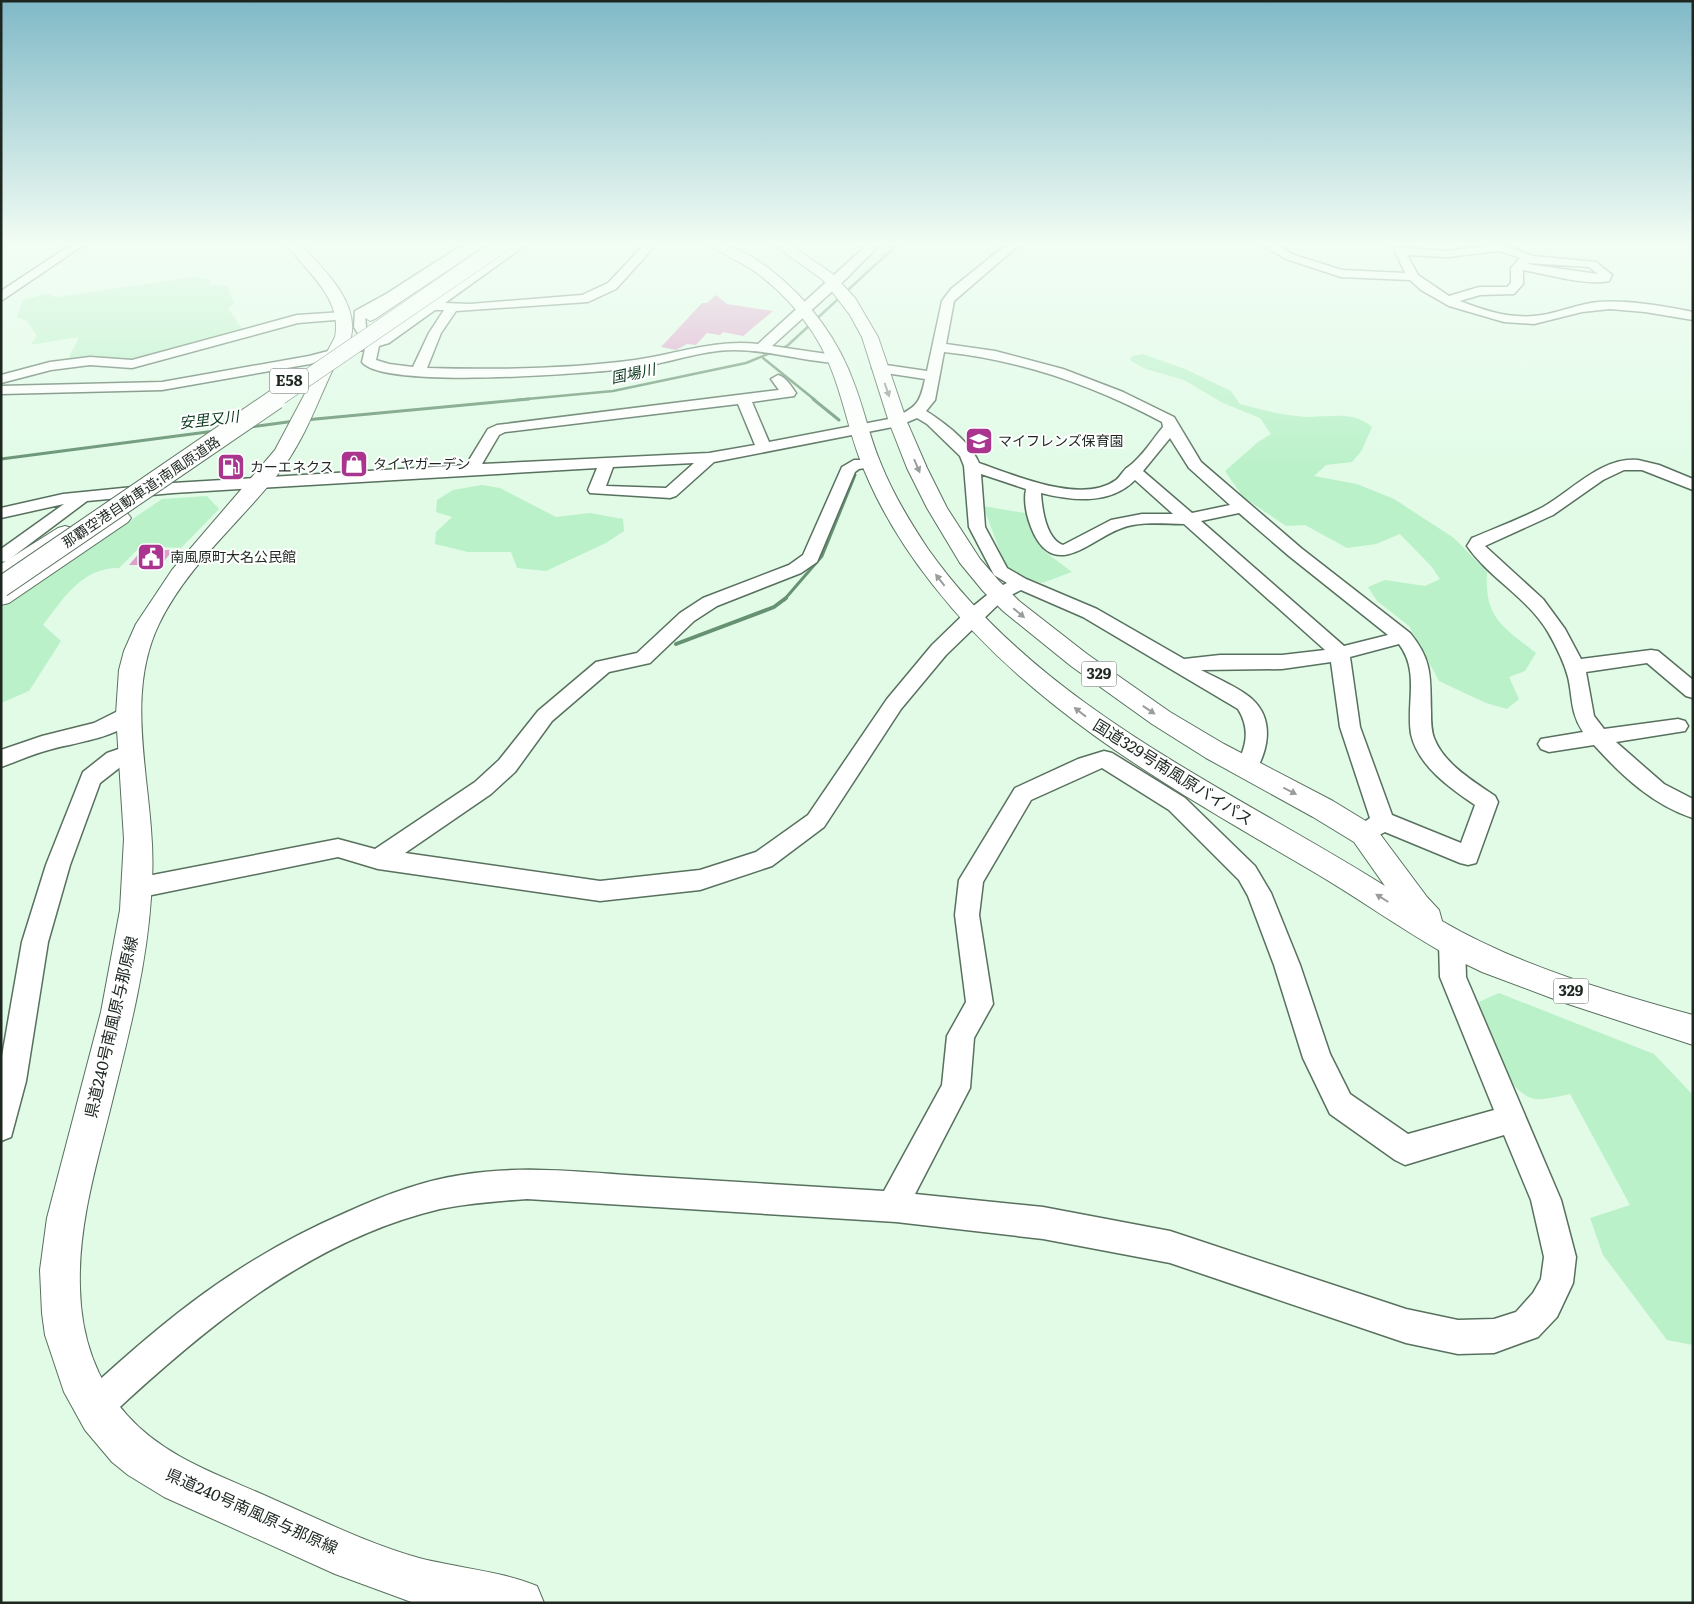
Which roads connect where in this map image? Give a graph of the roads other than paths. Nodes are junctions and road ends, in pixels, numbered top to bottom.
1 (310, 319) edge
2 (342, 319) edge
3 (358, 319) edge
4 (366, 319) edge
5 (376, 319) edge
6 (393, 319) edge
7 (401, 319) edge
8 (414, 319) edge
9 (445, 319) edge
10 (809, 319) edge
11 (811, 319) edge
12 (859, 319) edge
13 (944, 319) edge
14 (1510, 319) edge
15 (1541, 319) edge
16 (372, 345) junction
17 (939, 347) junction
18 (765, 349) junction
19 (335, 354) junction
20 (836, 359) junction
21 (879, 368) junction
22 (418, 372) junction
23 (934, 376) junction
24 (1, 379) edge
25 (778, 379) dead end
26 (1, 390) edge
27 (743, 398) junction
28 (907, 417) junction
29 (1171, 427) junction
30 (862, 430) junction
31 (199, 431) dead end
32 (764, 449) junction
33 (709, 458) junction
34 (871, 463) junction
35 (606, 464) junction
36 (972, 466) junction
37 (471, 469) junction
38 (142, 470) dead end
39 (1133, 470) junction
40 (260, 483) junction
41 (1693, 485) edge
42 (1034, 487) junction
43 (1242, 506) junction
44 (86, 507) junction
45 (1, 513) edge
46 (1190, 519) junction
47 (1, 556) edge
48 (1, 574) edge
49 (1020, 583) junction
50 (1, 587) edge
51 (999, 594) junction
52 (1, 598) edge
53 (972, 617) junction
54 (1403, 637) junction
55 (1340, 653) junction
56 (1183, 666) junction
57 (1574, 667) junction
58 (1693, 691) edge
59 (130, 712) junction
60 (1678, 726) dead end
61 (1600, 738) junction
62 (1549, 744) dead end
63 (130, 753) junction
64 (1, 759) edge
65 (1246, 768) junction
66 (1693, 809) edge
67 (1373, 827) junction
68 (378, 859) junction
69 (137, 888) junction
70 (1452, 943) junction
71 (1693, 1030) edge
72 (1512, 1119) junction
73 (1, 1128) edge
74 (896, 1207) junction
75 (94, 1408) junction
76 (520, 1603) edge

1 - 24 street
2 - 19 main road, 県道240号南風原与那原線
3 - 16 street
4 - 31 main road
5 - 44 main road, 那覇空港自動車道;南風原道路 / E58
6 - 50 main road, 那覇空港自動車道;南風原道路 / E58, bridge
7 - 52 main road
8 - 16 street
9 - 22 street
10 - 18 street
11 - 20 main road, 国道329号南風原バイパス / 329
12 - 21 main road, 国道329号南風原バイパス / 329
13 - 17 street
14 - 15 street
16 - 19 street
16 - 22 street
17 - 23 street
17 - 29 street
18 - 20 street
18 - 22 street
19 - 26 street
19 - 40 main road, 県道240号南風原与那原線
20 - 30 main road, 国道329号南風原バイパス / 329
21 - 23 street
21 -> 28 main road, 国道329号南風原バイパス / 329
23 - 28 street
25 - 27 street
27 - 32 street
27 - 37 street
28 - 30 street
28 - 36 street
28 -> 51 main road, 国道329号南風原バイパス / 329
29 - 39 street
29 - 43 street
30 - 32 street
30 - 34 main road, 国道329号南風原バイパス / 329
32 - 33 street
33 - 35 street
33 - 35 street
53 -> 34 main road, 国道329号南風原バイパス / 329
34 - 68 street
35 - 37 street
36 - 42 street
36 - 49 street
37 - 40 street
38 - 44 main road
39 - 42 street
39 - 46 street
40 - 44 street
40 - 59 main road, 県道240号南風原与那原線
41 - 57 street
42 - 46 street
43 - 46 street
43 - 54 street
44 - 45 street
44 - 47 street
44 - 48 main road, 那覇空港自動車道;南風原道路 / E58
46 - 55 street
49 - 51 street
49 - 56 street
51 - 53 street
51 -> 65 main road, 国道329号南風原バイパス / 329
53 - 68 street
70 -> 53 main road, 国道329号南風原バイパス / 329
54 - 55 street
54 - 67 street
55 - 56 street
55 - 67 street
56 - 65 street
57 - 58 street
57 - 61 street
59 - 63 main road, 県道240号南風原与那原線
59 - 64 street
60 - 61 street
61 - 62 street
61 - 66 street
63 - 69 main road, 県道240号南風原与那原線
63 - 73 street
65 -> 67 main road, 国道329号南風原バイパス / 329
67 - 70 main road, 国道329号南風原バイパス / 329
68 - 69 street
69 - 75 main road, 県道240号南風原与那原線
70 - 71 main road, 国道329号南風原バイパス / 329
70 - 72 street
72 - 74 street
72 - 74 street
74 - 75 street
75 - 76 main road, 県道240号南風原与那原線

